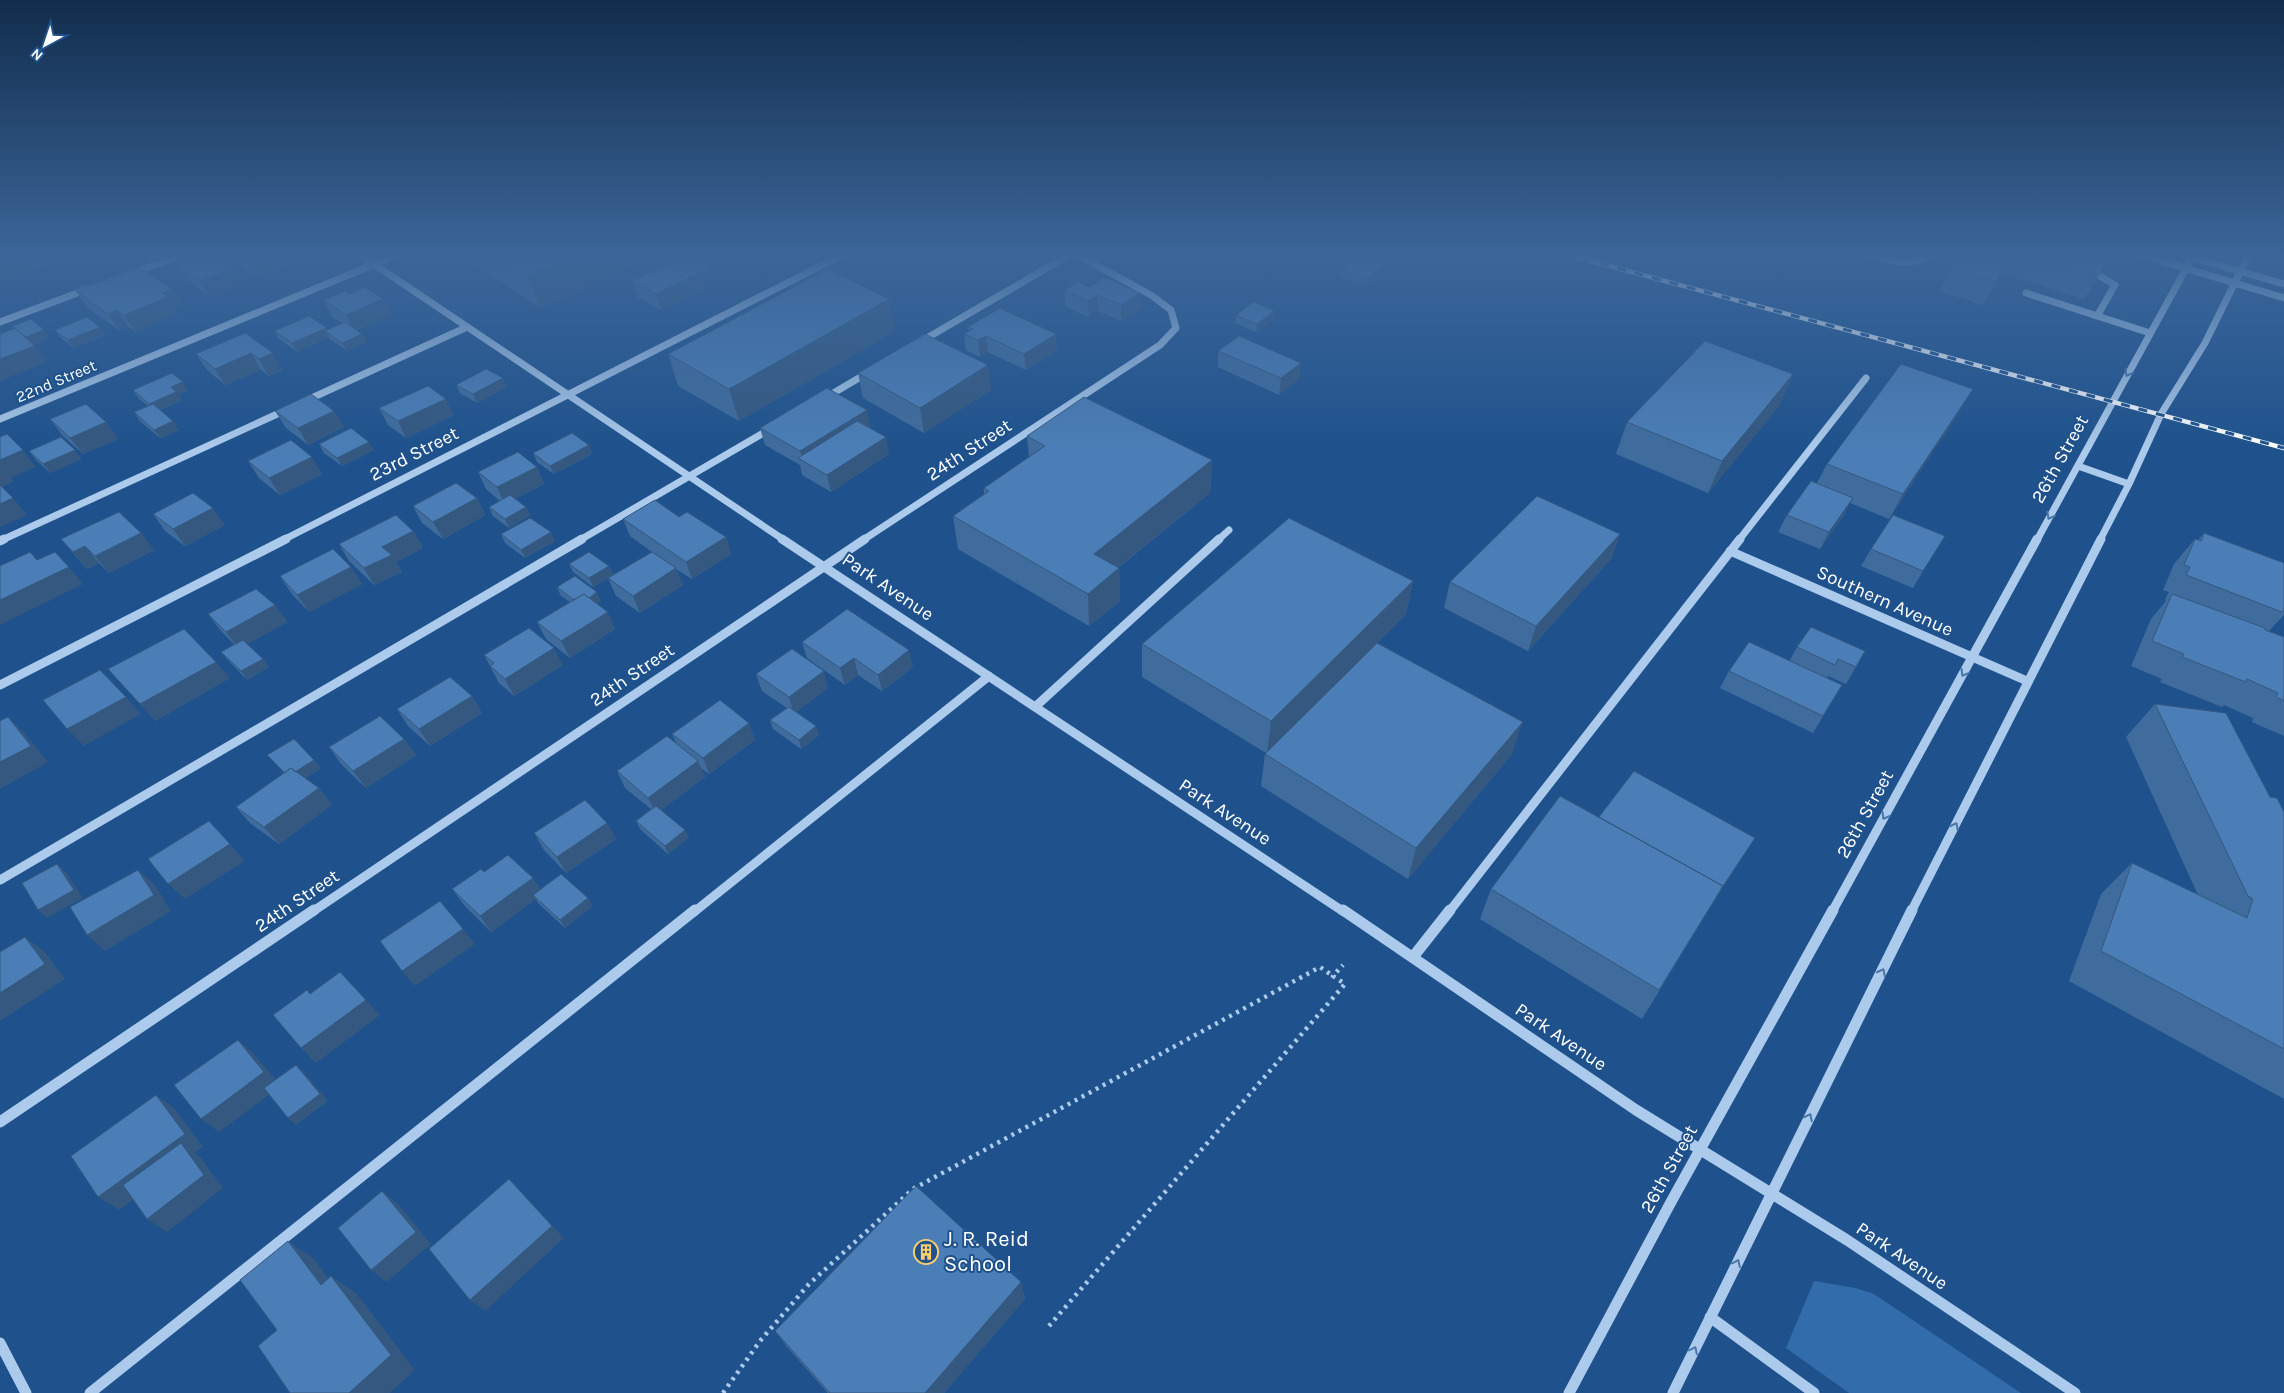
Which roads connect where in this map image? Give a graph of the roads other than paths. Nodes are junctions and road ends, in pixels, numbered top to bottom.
1 (241, 319) edge
2 (455, 319) edge
3 (715, 319) edge
4 (960, 319) edge
5 (1174, 319) edge
6 (2106, 319) edge
7 (2158, 319) edge
8 (2218, 319) edge
9 (467, 327) junction
10 (2150, 333) junction
11 (910, 348) edge
12 (876, 368) edge
13 (1866, 378) dead end
14 (567, 394) junction
15 (817, 402) edge
16 (0, 419) edge
17 (783, 422) edge
18 (2078, 466) junction
19 (689, 477) junction
20 (2129, 484) junction
21 (1229, 530) dead end
22 (0, 541) edge
23 (1730, 551) junction
24 (824, 566) junction
25 (1972, 657) junction
26 (989, 676) junction
27 (2028, 682) junction
28 (0, 684) edge
29 (1035, 707) junction
30 (0, 880) edge
31 (1413, 956) junction
32 (0, 1122) edge
33 (1701, 1150) junction
34 (1771, 1194) junction
35 (1710, 1317) junction
36 (0, 1344) edge
37 (26, 1393) edge
38 (90, 1393) edge
39 (1569, 1393) edge
40 (1673, 1393) edge
41 (1814, 1393) edge
42 (2075, 1393) edge

1 - 16 street, 22nd Street
2 - 9 street, Park Avenue
3 - 14 street, 23rd Street
4 - 11 street
5 - 24 street, 24th Street
6 - 10 street
7 - 10 street, 26th Street
8 - 20 street
9 - 14 street, Park Avenue
9 - 22 street
10 -> 18 street, 26th Street
12 - 15 street
13 - 23 street
14 - 19 street, Park Avenue
14 - 28 street, 23rd Street
17 - 19 street
18 - 20 street
18 -> 25 street, 26th Street
19 - 24 street, Park Avenue
19 - 30 street
20 - 27 street
21 - 29 street
23 - 25 street, Southern Avenue
23 - 31 street
24 - 26 street, Park Avenue
24 - 32 street, 24th Street
25 - 27 street, Southern Avenue
25 -> 33 street, 26th Street
26 - 29 street, Park Avenue
26 - 38 street
34 -> 27 street
29 - 31 street, Park Avenue
31 - 33 street, Park Avenue
33 - 34 street, Park Avenue
33 - 39 street, 26th Street
35 -> 34 street
34 - 42 street, Park Avenue
40 -> 35 street
35 - 41 street
36 - 37 street

